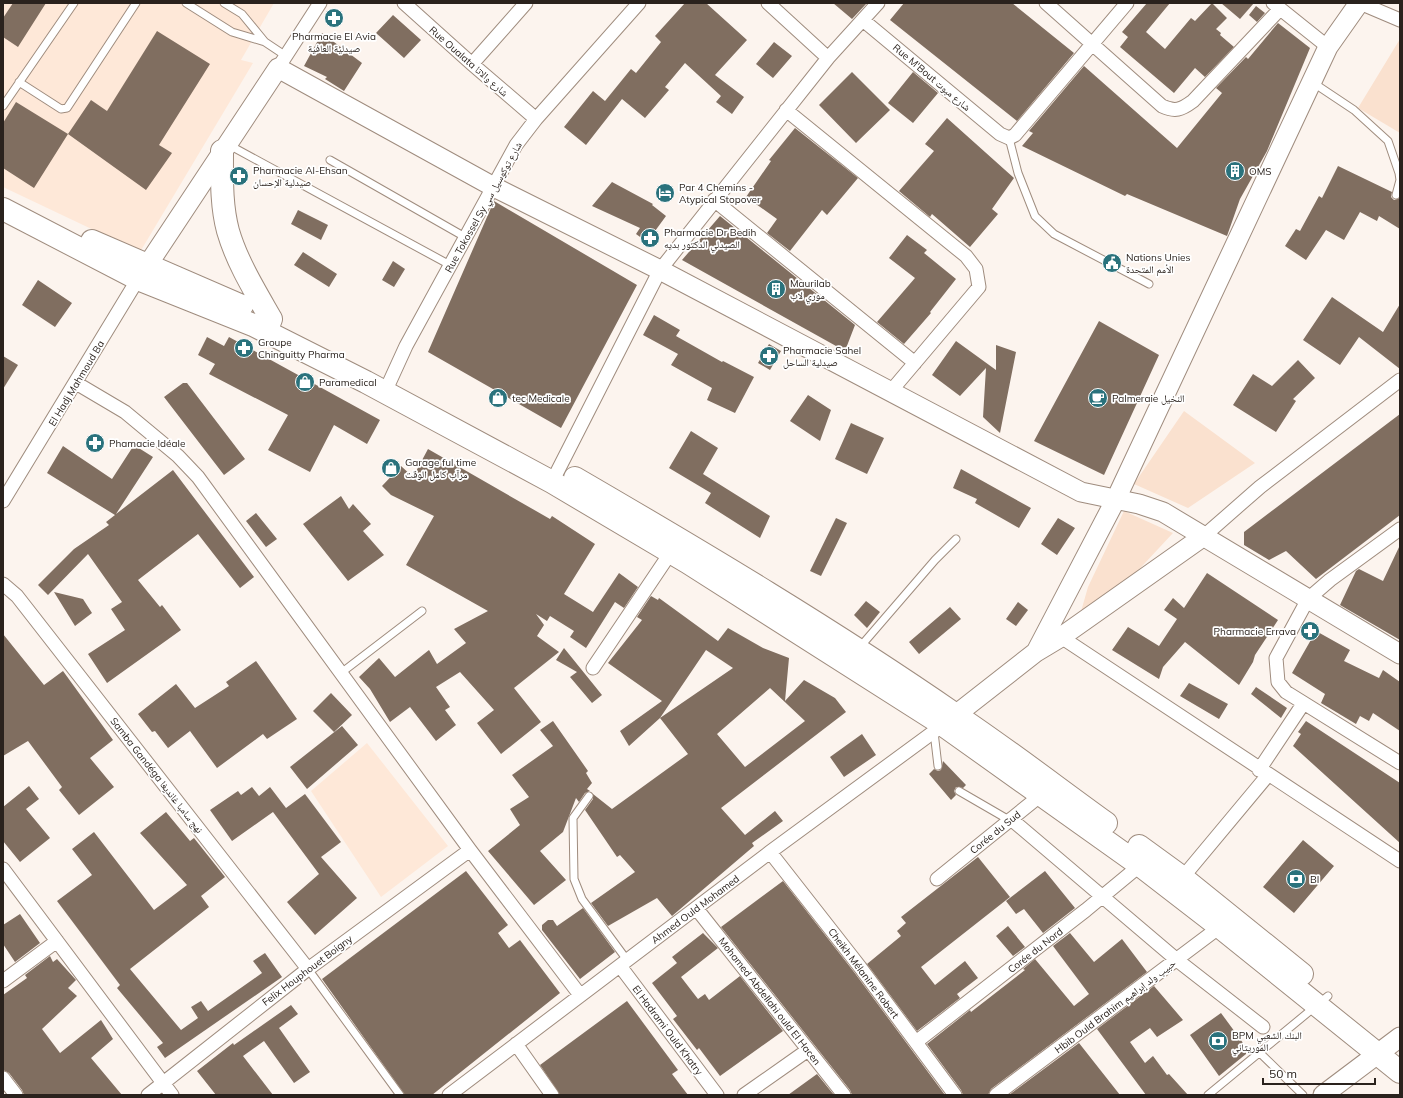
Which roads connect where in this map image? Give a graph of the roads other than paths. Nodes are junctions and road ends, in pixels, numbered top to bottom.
1 (74, 3) edge
2 (136, 3) edge
3 (186, 3) edge
4 (224, 3) edge
5 (320, 3) edge
6 (404, 3) edge
7 (526, 3) edge
8 (639, 3) edge
9 (768, 3) edge
10 (878, 3) edge
11 (1046, 3) edge
12 (1127, 3) edge
13 (1359, 3) edge
14 (1276, 6) edge
15 (1400, 20) edge
16 (864, 21) junction
17 (265, 42) junction
18 (1091, 44) junction
19 (1328, 47) junction
20 (828, 58) junction
21 (282, 62) junction
22 (472, 64) junction
23 (19, 82) junction
24 (1312, 82) junction
25 (3, 106) edge
26 (786, 110) junction
27 (536, 119) junction
28 (1005, 136) junction
29 (224, 148) junction
30 (330, 160) dead end
31 (492, 186) junction
32 (1396, 195) dead end
33 (714, 200) junction
34 (9, 212) edge
35 (465, 237) junction
36 (450, 265) junction
37 (660, 270) junction
38 (142, 271) junction
39 (1150, 284) dead end
40 (268, 325) junction
41 (915, 363) junction
42 (1400, 380) edge
43 (76, 383) junction
44 (387, 385) junction
45 (891, 391) junction
46 (555, 475) junction
47 (1116, 499) junction
48 (3, 501) edge
49 (1400, 529) edge
50 (1204, 536) junction
51 (956, 539) dead end
52 (671, 552) junction
53 (3, 584) edge
54 (1308, 599) junction
55 (422, 611) dead end
56 (1060, 638) junction
57 (858, 651) junction
58 (1036, 652) junction
59 (1400, 654) edge
60 (593, 668) dead end
61 (341, 673) junction
62 (1303, 704) junction
63 (944, 724) junction
64 (1400, 763) edge
65 (938, 766) dead end
66 (1264, 772) junction
67 (1045, 789) junction
68 (959, 791) dead end
69 (589, 796) dead end
70 (1010, 820) junction
71 (470, 850) junction
72 (770, 852) junction
73 (1146, 860) junction
74 (1400, 861) edge
75 (3, 869) edge
76 (937, 879) dead end
77 (1177, 884) junction
78 (1104, 896) junction
79 (696, 908) junction
80 (1226, 922) junction
81 (57, 941) junction
82 (1177, 960) junction
83 (623, 963) junction
84 (308, 969) junction
85 (3, 981) edge
86 (580, 996) junction
87 (1322, 1000) junction
88 (1263, 1027) dead end
89 (916, 1042) junction
90 (516, 1044) junction
91 (1392, 1047) edge
92 (808, 1050) junction
93 (1260, 1053) junction
94 (1400, 1072) edge
95 (3, 1078) edge
96 (163, 1083) junction
97 (16, 1095) edge
98 (148, 1095) edge
99 (172, 1095) edge
100 (400, 1095) edge
101 (449, 1095) edge
102 (552, 1095) edge
103 (717, 1095) edge
104 (744, 1095) edge
105 (844, 1095) edge
106 (955, 1095) edge
107 (996, 1095) edge
108 (1208, 1095) edge
109 (1303, 1095) edge
110 (1323, 1095) edge

1 - 23 lane
2 - 23 lane
3 - 17 lane
4 - 17 lane
5 - 21 street
6 - 22 street, Rue Oualata شارع والاتا
7 - 22 street
8 - 27 street, Rue Tokossel Sy شارع توكوسيل سي
9 - 20 street
10 - 16 street
11 - 18 street
12 - 18 street
13 - 15 street
13 - 19 street
14 - 18 street
14 - 19 street
16 - 20 street
16 - 28 street, Rue M'Bout شارع مبوت
17 - 21 lane
18 - 28 street
19 - 24 street
20 - 26 street
21 - 29 street
21 - 31 street
22 - 27 street, Rue Oualata شارع والاتا
23 - 25 lane
24 - 32 lane
24 - 47 street
26 - 33 street
26 - 41 street
27 - 31 street, Rue Tokossel Sy شارع توكوسيل سي
28 - 39 lane
29 - 36 lane
29 - 38 street
29 - 40 highway
30 - 35 lane
31 - 35 street, Rue Tokossel Sy شارع توكوسيل سي
31 - 37 street
33 - 37 street
33 - 41 street
34 - 38 highway
35 - 36 street, Rue Tokossel Sy شارع توكوسيل سي
36 - 44 street, Rue Tokossel Sy شارع توكوسيل سي
37 - 45 street
37 - 46 street
38 - 40 highway
38 - 43 street, El Hadj Mahmoud Ba
40 - 44 highway
41 - 45 street
42 - 50 street
43 - 48 street, El Hadj Mahmoud Ba
43 - 61 street
44 - 46 highway
45 - 47 street
46 - 52 highway
46 - 57 highway
47 - 50 street
47 - 58 street
49 - 54 street
50 - 54 street
50 - 56 street
51 - 57 lane
52 - 60 street
52 - 63 highway
53 - 84 street, Samba Gandéga نهج سامبا غانديغا
54 - 59 street
54 - 62 street
55 - 61 lane
56 - 58 street
56 - 66 street
57 - 63 highway
58 - 63 street
61 - 71 street
62 - 64 street
62 - 66 street
63 - 65 lane
63 - 67 highway
63 - 72 street, Ahmed Ould Mohamed
66 - 74 street
66 - 77 street
67 - 70 street, Corée du Sud
67 - 73 highway
68 - 70 lane
69 - 83 lane
70 - 76 street, Corée du Sud
70 - 78 street
71 - 84 street, Felix Houphouet Boigny
71 - 86 street
72 - 79 street, Ahmed Ould Mohamed
72 - 89 street, Cheikh Mélanine Robert
73 - 77 highway
73 - 78 street, Corée du Nord
75 - 81 street
77 - 80 highway
78 - 82 street
78 - 89 street, Corée du Nord
79 - 83 street, Ahmed Ould Mohamed
79 - 92 street, Mohamed Abdellahi ould El Hacen
80 - 82 street, Hbib Ould Brahim حبيب ولد إبراهيم
80 - 87 highway
81 - 85 street
81 - 96 street
82 - 88 street
82 - 107 street, Hbib Ould Brahim حبيب ولد إبراهيم
83 - 86 street, Ahmed Ould Mohamed
83 - 103 street, El Hadrami Ould Khatry
84 - 96 street, Felix Houphouet Boigny
84 - 100 lane
86 - 90 street, Ahmed Ould Mohamed
87 - 91 highway
87 - 93 lane
89 - 106 street, Cheikh Mélanine Robert
90 - 101 street, Ahmed Ould Mohamed
90 - 102 street
91 - 94 highway
91 - 110 street
92 - 104 street
92 - 105 street, Mohamed Abdellahi ould El Hacen
93 - 108 lane
93 - 109 lane
95 - 97 street
96 - 98 street, Felix Houphouet Boigny
96 - 99 street

